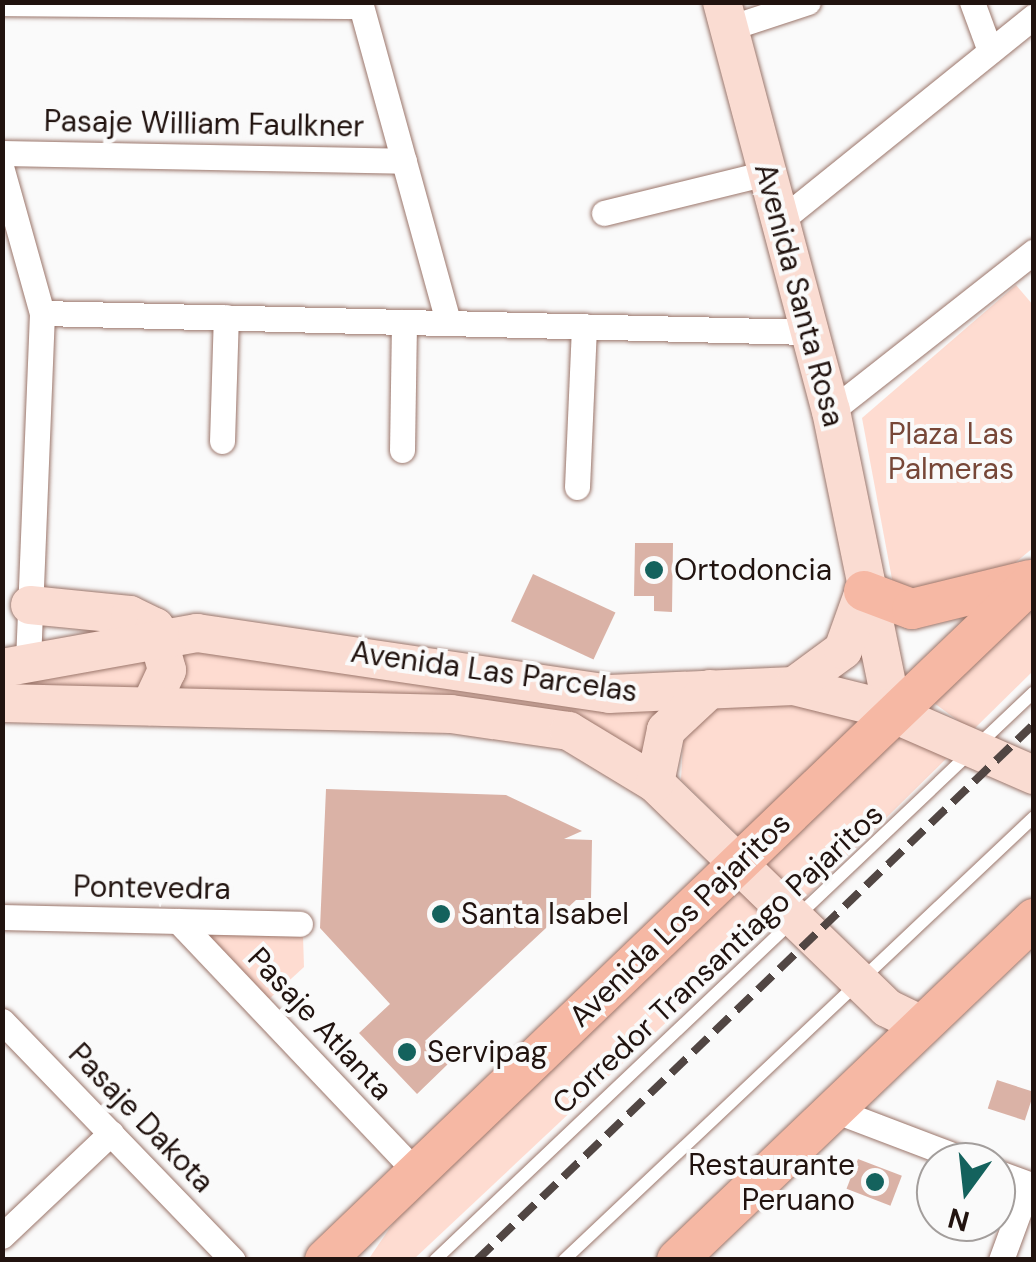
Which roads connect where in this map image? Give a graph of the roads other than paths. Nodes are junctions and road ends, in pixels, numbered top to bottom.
1 (808, 2) edge
2 (972, 2) edge
3 (2, 3) edge
4 (361, 4) edge
5 (725, 15) edge
6 (1034, 16) edge
7 (990, 51) junction
8 (2, 153) edge
9 (404, 161) junction
10 (2, 170) edge
11 (767, 173) junction
12 (604, 213) dead end
13 (780, 221) junction
14 (1034, 250) edge
15 (42, 312) junction
16 (226, 317) junction
17 (404, 322) junction
18 (448, 322) junction
19 (584, 326) junction
20 (810, 332) junction
21 (830, 411) junction
22 (222, 440) dead end
23 (402, 450) dead end
24 (578, 487) dead end
25 (1034, 580) edge
26 (864, 591) junction
27 (30, 605) junction
28 (162, 635) junction
29 (15, 667) edge
30 (794, 686) junction
31 (710, 688) junction
32 (1034, 692) edge
33 (2, 703) edge
34 (150, 706) junction
35 (893, 713) junction
36 (974, 750) junction
37 (1034, 775) edge
38 (655, 783) junction
39 (1034, 817) edge
40 (737, 867) junction
41 (2, 917) edge
42 (1034, 918) edge
43 (178, 921) junction
44 (795, 922) junction
45 (300, 924) dead end
46 (858, 982) junction
47 (2, 1021) edge
48 (922, 1025) junction
49 (834, 1110) junction
50 (111, 1134) junction
51 (918, 1142) edge
52 (416, 1172) junction
53 (1031, 1185) edge
54 (2, 1236) edge
55 (233, 1260) edge
56 (325, 1260) edge
57 (435, 1260) edge
58 (564, 1260) edge
59 (677, 1260) edge
60 (1002, 1260) edge

1 - 5 street
2 - 7 street
3 - 4 street
4 - 9 street
5 - 11 street, Avenida Santa Rosa
6 - 7 street
7 - 13 street
8 - 9 street, Pasaje William Faulkner
9 - 18 street
10 - 15 street
11 - 12 street
11 - 13 street, Avenida Santa Rosa
13 - 20 street, Avenida Santa Rosa
14 - 21 street
15 - 16 street
15 - 27 street
16 - 17 street
16 - 22 street
17 - 18 street
17 - 23 street
18 - 19 street
19 - 20 street
19 - 24 street
20 - 21 street, Avenida Santa Rosa
21 - 26 street, Avenida Santa Rosa
25 - 26 main road
25 - 35 main road, Avenida Los Pajaritos
26 - 30 street
26 - 35 street, Avenida Santa Rosa
27 - 28 street
27 - 29 street
28 - 29 street, Avenida Las Parcelas
28 - 31 street, Avenida Las Parcelas
28 - 34 street
30 - 31 street, Avenida Las Parcelas
30 - 35 street, Avenida Las Parcelas
31 - 38 street
32 - 36 lane, Corredor Transantiago Pajaritos
33 - 34 street, Avenida Las Parcelas
34 - 38 street, Avenida Las Parcelas
35 - 36 street, Avenida Las Parcelas
35 - 40 main road, Avenida Los Pajaritos
36 - 37 street, Avenida Las Parcelas
36 - 44 lane, Corredor Transantiago Pajaritos
38 - 40 street, Avenida Las Parcelas
39 - 46 lane
40 - 44 street, Avenida Las Parcelas
40 - 52 main road, Avenida Los Pajaritos
41 - 43 street, Pontevedra
42 - 48 main road
43 - 45 street, Pontevedra
43 - 52 street, Pasaje Atlanta
44 - 46 street, Avenida Las Parcelas
44 - 57 lane, Corredor Transantiago Pajaritos
46 - 48 street, Avenida Las Parcelas
46 - 58 lane
47 - 50 street, Pasaje Dakota
48 - 49 main road
49 - 51 street
49 - 59 main road
50 - 54 street
50 - 55 street, Pasaje Dakota
52 - 56 main road, Avenida Los Pajaritos
53 - 60 street

